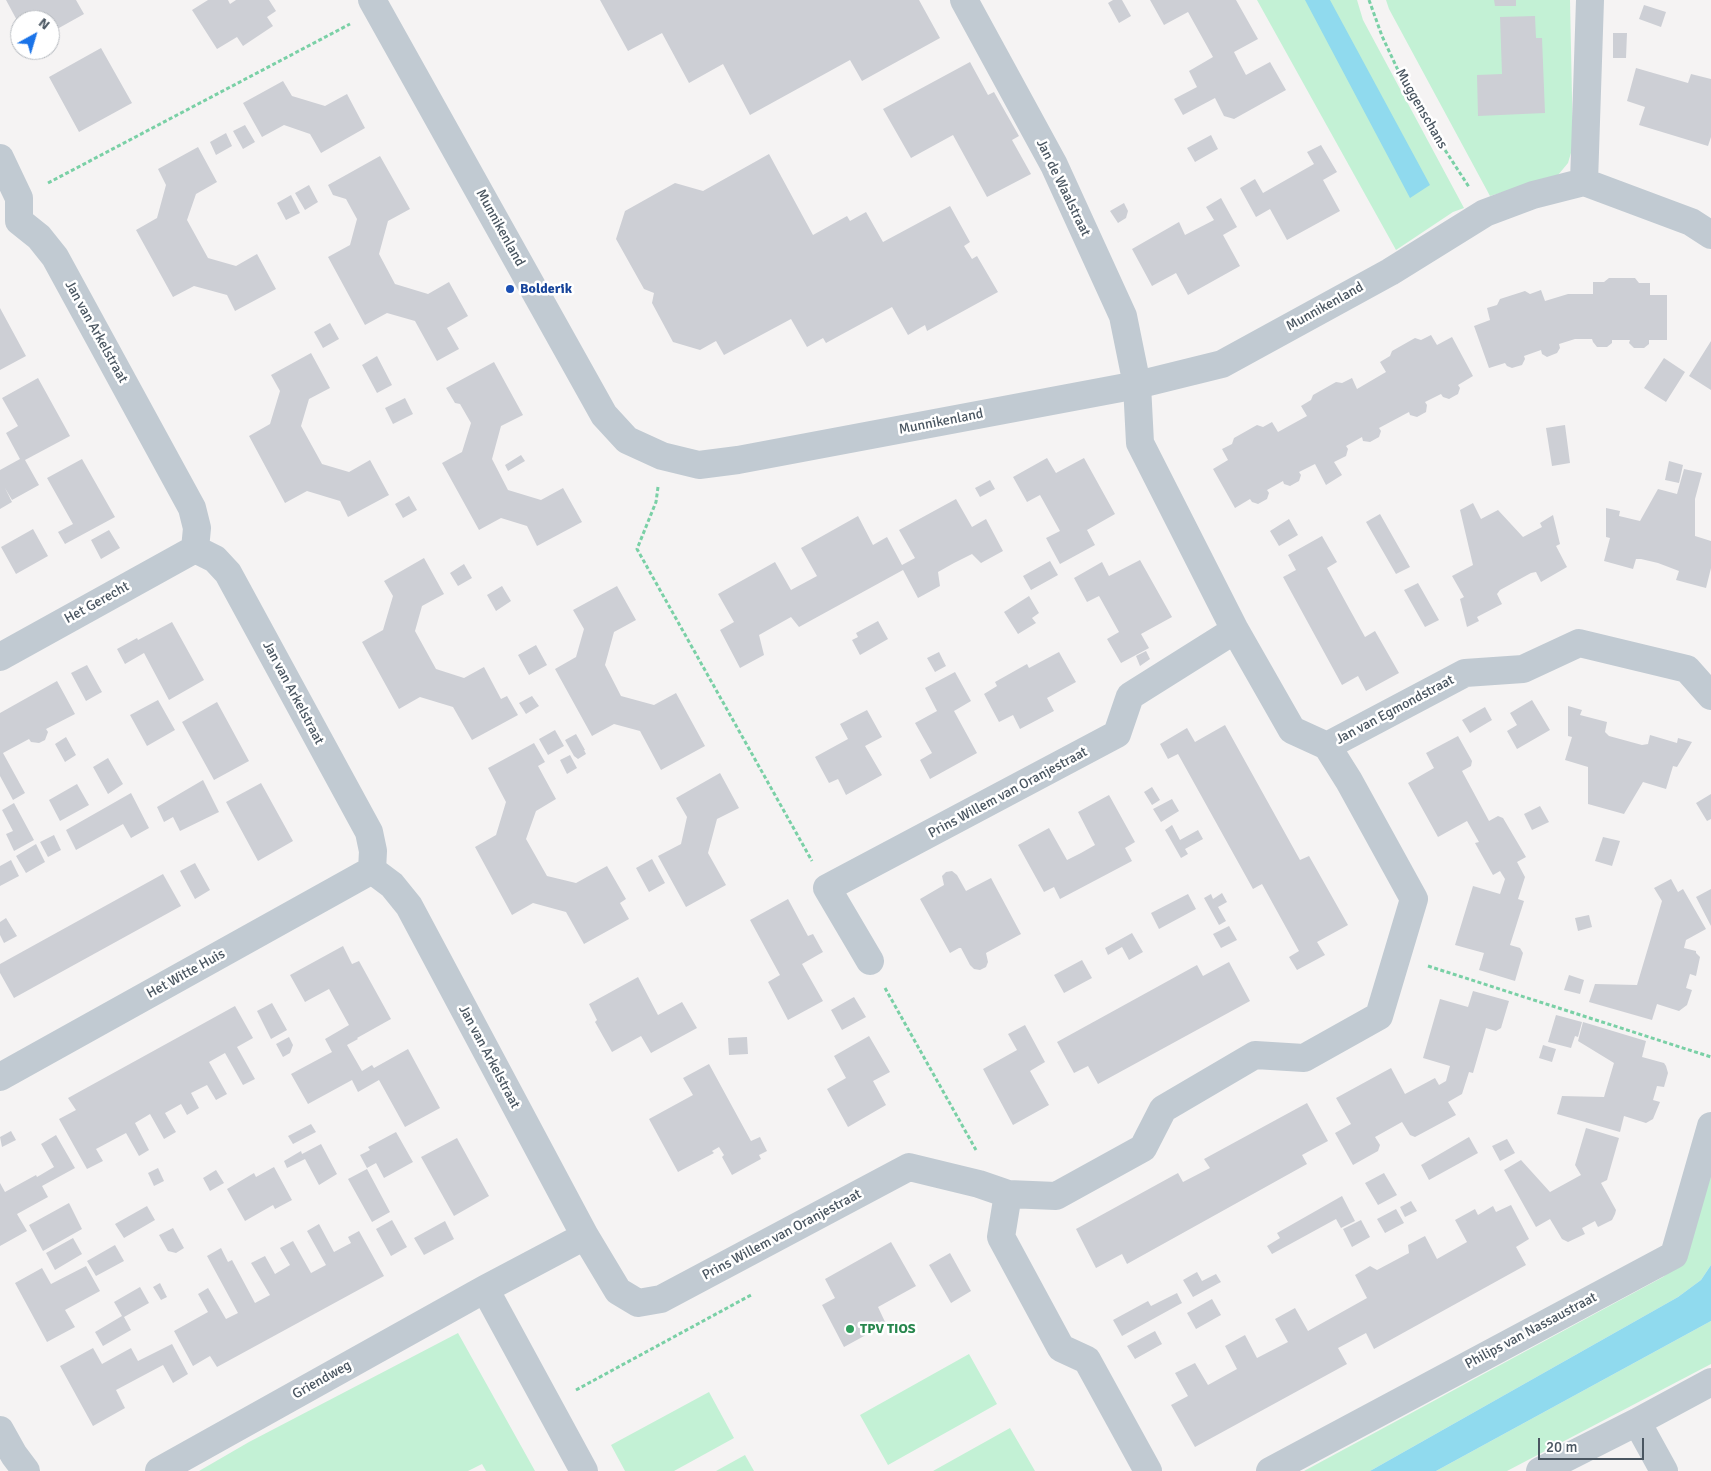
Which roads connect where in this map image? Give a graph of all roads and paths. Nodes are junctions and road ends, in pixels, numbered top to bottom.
1 (964, 0) edge
2 (1369, 0) edge
3 (1590, 0) edge
4 (382, 3) edge
5 (0, 158) edge
6 (1584, 182) junction
7 (1485, 213) junction
8 (13, 217) edge
9 (1711, 235) edge
10 (1137, 385) junction
11 (662, 456) junction
12 (195, 549) junction
13 (1235, 630) junction
14 (0, 657) edge
15 (1711, 696) edge
16 (1327, 746) junction
17 (372, 870) junction
18 (827, 888) junction
19 (1396, 956) junction
20 (870, 961) joint
21 (1711, 1057) edge
22 (0, 1077) edge
23 (1711, 1126) edge
24 (980, 1184) junction
25 (1008, 1194) junction
26 (585, 1236) junction
27 (485, 1290) junction
28 (751, 1295) dead end
29 (1711, 1382) edge
30 (548, 1405) junction
31 (1637, 1422) junction
32 (0, 1430) edge
33 (26, 1471) edge
34 (159, 1471) edge
35 (584, 1471) edge
36 (1148, 1471) edge
37 (1270, 1471) edge
38 (1540, 1471) edge
39 (1664, 1471) edge

1 - 10 street, Jan de Waalstraat
2 - 7 path, Muggenschans
3 - 6 street
4 - 8 path
4 - 11 street, Munnikenland
5 - 8 street, Jan van Arkelstraat
6 - 7 street, Munnikenland
6 - 9 street
7 - 10 street, Munnikenland
8 - 12 street, Jan van Arkelstraat
10 - 11 street, Munnikenland
10 - 13 street
11 - 18 path
12 - 14 street, Het Gerecht
12 - 17 street, Jan van Arkelstraat
13 - 16 street
13 - 18 street, Prins Willem van Oranjestraat
15 - 16 street, Jan van Egmondstraat
16 - 19 street
17 - 22 street, Het Witte Huis
17 - 26 street, Jan van Arkelstraat
18 - 20 street
19 - 21 path
19 - 25 street
20 - 24 path
23 - 37 street, Philips van Nassaustraat
24 - 25 street, Prins Willem van Oranjestraat
24 - 26 street, Prins Willem van Oranjestraat
25 - 36 street
26 - 27 street, Griendweg
27 - 30 street
27 - 34 street, Griendweg
28 - 30 path
29 - 31 street
30 - 35 street
31 - 38 street
31 - 39 street
32 - 33 street

